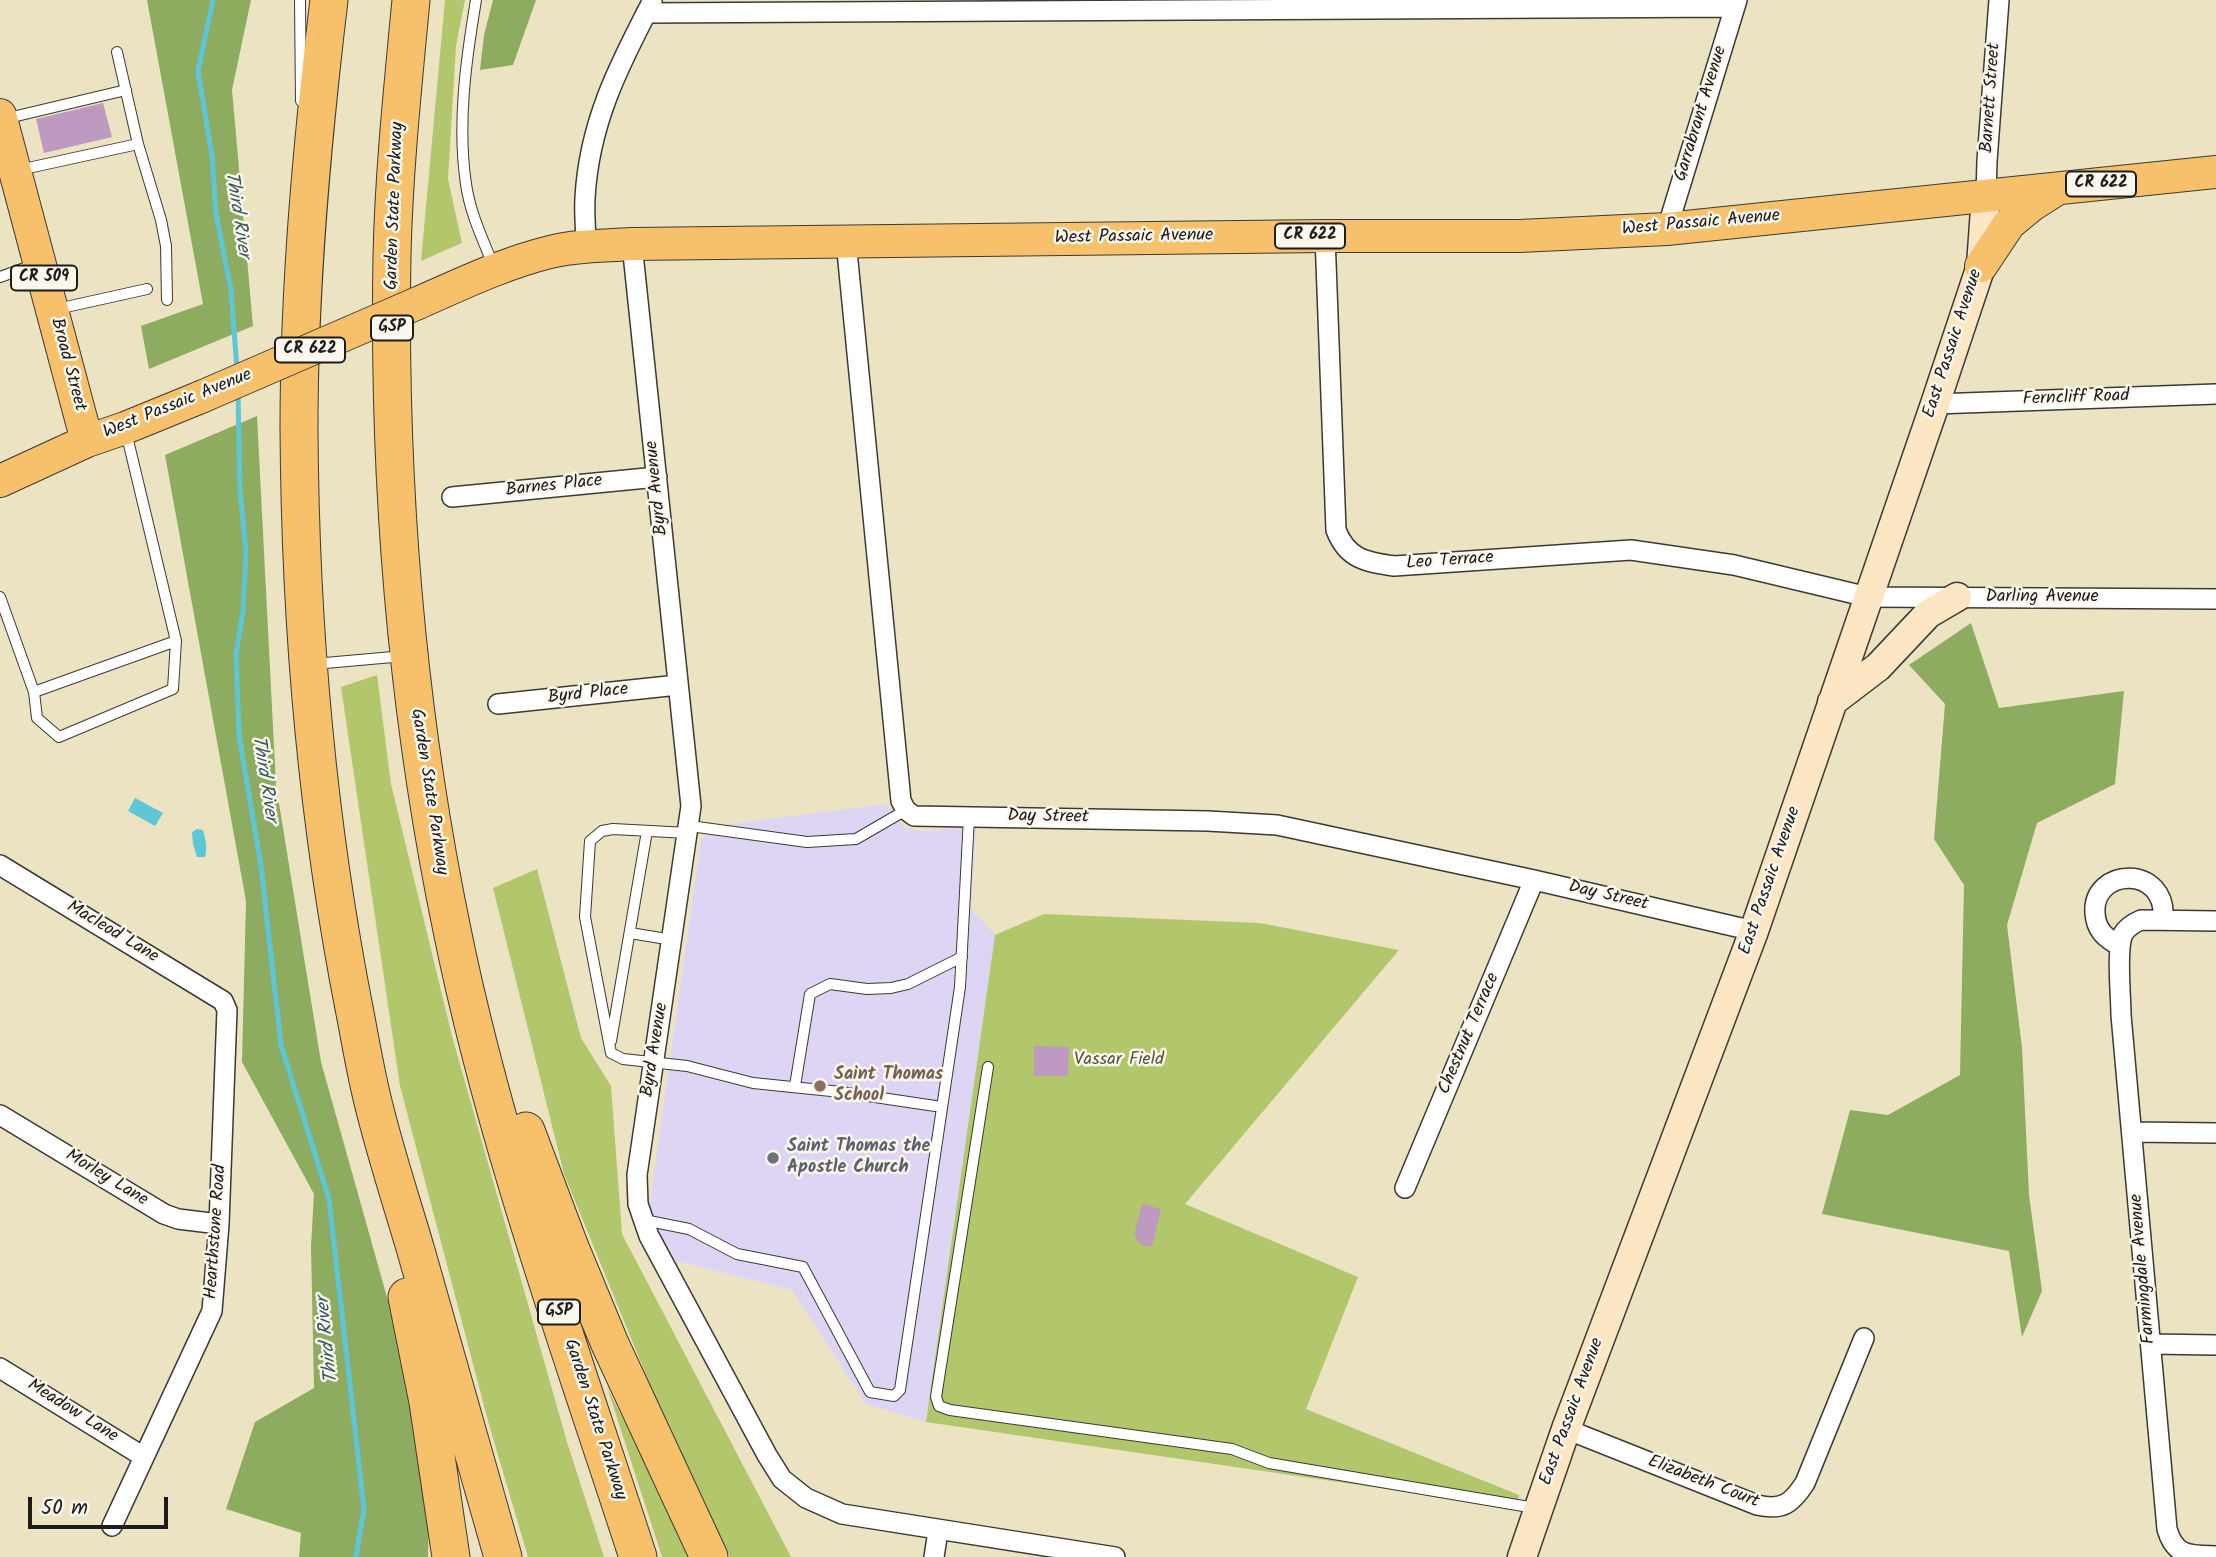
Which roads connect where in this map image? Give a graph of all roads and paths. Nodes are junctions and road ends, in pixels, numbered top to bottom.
1 (300, 0) edge
2 (329, 0) edge
3 (476, 0) edge
4 (1999, 0) edge
5 (1736, 4) edge
6 (650, 7) edge
7 (415, 13) edge
8 (117, 52) dead end
9 (126, 90) junction
10 (301, 110) dead end
11 (1, 117) edge
12 (138, 144) junction
13 (301, 151) dead end
14 (15, 171) junction
15 (2216, 173) edge
16 (2059, 188) junction
17 (1986, 195) junction
18 (1667, 229) junction
19 (1325, 236) junction
20 (846, 241) junction
21 (632, 244) junction
22 (586, 247) junction
23 (40, 263) junction
24 (1981, 266) junction
25 (495, 270) junction
26 (0, 276) edge
27 (147, 289) dead end
28 (303, 299) junction
29 (167, 300) dead end
30 (53, 310) junction
31 (2216, 394) edge
32 (1935, 404) junction
33 (125, 428) junction
34 (87, 441) junction
35 (657, 477) junction
36 (0, 481) edge
37 (452, 497) dead end
38 (0, 597) edge
39 (1868, 597) junction
40 (1957, 597) junction
41 (2216, 599) edge
42 (176, 641) junction
43 (408, 656) junction
44 (308, 664) junction
45 (678, 685) junction
46 (34, 692) junction
47 (1832, 702) junction
48 (498, 705) dead end
49 (906, 810) junction
50 (969, 817) junction
51 (689, 830) junction
52 (648, 831) junction
53 (0, 864) edge
54 (1534, 880) junction
55 (2163, 920) junction
56 (2216, 921) edge
57 (1754, 931) junction
58 (452, 933) junction
59 (629, 933) junction
60 (673, 940) junction
61 (2120, 946) junction
62 (962, 957) junction
63 (223, 1000) joint
64 (610, 1046) junction
65 (654, 1062) junction
66 (988, 1067) dead end
67 (795, 1086) junction
68 (374, 1106) junction
69 (942, 1107) junction
70 (0, 1115) edge
71 (2132, 1132) junction
72 (2216, 1133) edge
73 (1405, 1188) dead end
74 (644, 1220) junction
75 (219, 1224) junction
76 (1864, 1338) dead end
77 (2151, 1344) junction
78 (2216, 1345) edge
79 (0, 1368) edge
80 (1566, 1429) junction
81 (144, 1457) junction
82 (1539, 1508) junction
83 (112, 1525) dead end
84 (938, 1531) junction
85 (2216, 1556) edge
86 (451, 1557) edge
87 (503, 1557) edge
88 (638, 1557) edge
89 (709, 1557) edge
90 (934, 1557) edge
91 (1115, 1557) edge
92 (1522, 1557) edge

1 - 10 lane
2 - 28 highway
3 - 25 lane
4 - 17 street, Barnett Street
5 - 6 street
5 - 18 street, Garrabrant Avenue
6 - 22 street
7 - 43 highway, Garden State Parkway / GSP
8 - 9 lane
9 - 11 lane
9 - 12 lane
11 - 14 main road, Broad Street / CR 509
12 - 14 lane
12 - 29 lane
13 - 28 lane
14 - 23 main road, Broad Street / CR 509
15 - 16 main road, West Passaic Avenue / CR 622
16 - 17 main road, West Passaic Avenue / CR 622
16 - 24 main road
17 - 18 main road, West Passaic Avenue / CR 622
17 - 24 main road, East Passaic Avenue
18 - 19 main road, West Passaic Avenue / CR 622
19 - 20 main road, West Passaic Avenue / CR 622
19 - 39 street, Leo Terrace
20 - 21 main road, West Passaic Avenue / CR 622
20 - 49 street
21 - 22 main road, West Passaic Avenue / CR 622
21 - 35 street, Byrd Avenue
22 - 25 main road, West Passaic Avenue / CR 622
23 - 26 lane
23 - 30 main road, Broad Street / CR 509
24 - 32 main road, East Passaic Avenue
25 - 33 main road, West Passaic Avenue / CR 622, bridge
27 - 30 lane
28 - 44 highway
30 - 34 main road, Broad Street / CR 509
31 - 32 street, Ferncliff Road
32 - 39 main road, East Passaic Avenue
33 - 34 main road, West Passaic Avenue / CR 622
33 - 42 lane
34 - 36 main road
35 - 37 street, Barnes Place
35 - 45 street, Byrd Avenue
38 - 46 lane
39 - 40 street, Darling Avenue
39 - 47 main road, East Passaic Avenue
40 - 41 street, Darling Avenue
40 - 47 main road
42 - 46 lane
42 - 46 lane
43 - 44 lane
43 - 58 highway, Garden State Parkway / GSP
44 - 68 highway
45 - 48 street, Byrd Place
45 - 51 street, Byrd Avenue
47 - 57 main road, East Passaic Avenue
49 - 50 street, Day Street
49 - 51 lane
50 - 54 street, Day Street
50 - 62 lane
51 - 52 lane
51 - 60 street, Byrd Avenue
52 - 59 lane
52 - 64 lane
53 - 63 street, Macleod Lane
54 - 57 street, Day Street
54 - 73 street, Chestnut Terrace
55 - 56 street
55 - 61 street
55 - 61 street
57 - 80 main road, East Passaic Avenue
58 - 88 highway, Garden State Parkway / GSP
58 - 89 highway
59 - 60 lane
59 - 64 lane
60 - 65 street, Byrd Avenue
61 - 71 street, Farmingdale Avenue
62 - 67 lane
62 - 69 lane
63 - 75 street, Hearthstone Road
64 - 65 lane
65 - 67 lane
65 - 74 street, Byrd Avenue
66 - 82 lane
67 - 69 lane
68 - 86 highway
68 - 87 highway
69 - 74 lane
70 - 75 street, Morley Lane
71 - 72 street
71 - 77 street, Farmingdale Avenue
74 - 84 street, Byrd Avenue
75 - 81 street, Hearthstone Road
76 - 80 street, Elizabeth Court
77 - 78 street
77 - 85 street, Farmingdale Avenue
79 - 81 street, Meadow Lane
80 - 82 main road, East Passaic Avenue
81 - 83 street, Hearthstone Road
82 - 92 main road, East Passaic Avenue
84 - 90 street
84 - 91 street, Byrd Avenue

